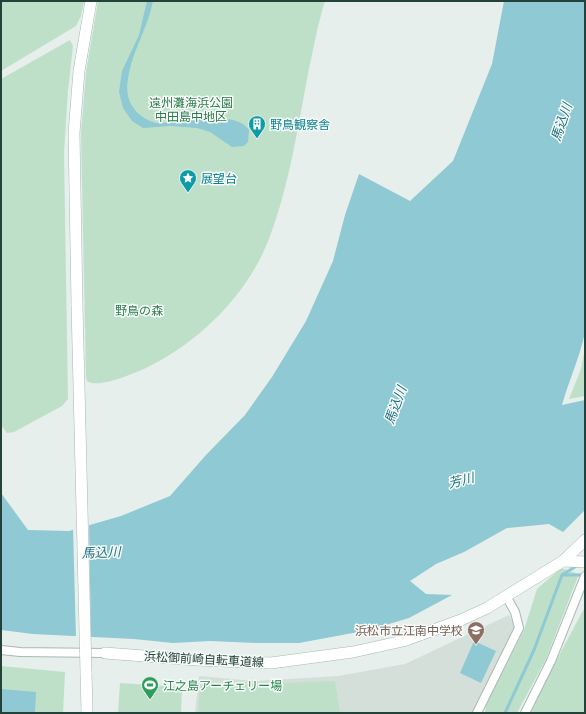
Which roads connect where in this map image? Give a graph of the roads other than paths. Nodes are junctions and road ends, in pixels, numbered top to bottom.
1 (91, 1) edge
2 (585, 540) edge
3 (563, 561) junction
4 (585, 562) edge
5 (585, 576) edge
6 (506, 596) junction
7 (1, 650) edge
8 (105, 653) joint
9 (87, 713) edge
10 (477, 713) edge
11 (525, 713) edge

1 - 9 street, bridge
2 - 3 street, 浜松御前崎自転車道線
3 - 4 street
3 - 6 street, 浜松御前崎自転車道線
5 - 11 street
6 - 8 street, 浜松御前崎自転車道線
6 - 10 street
7 - 8 street

